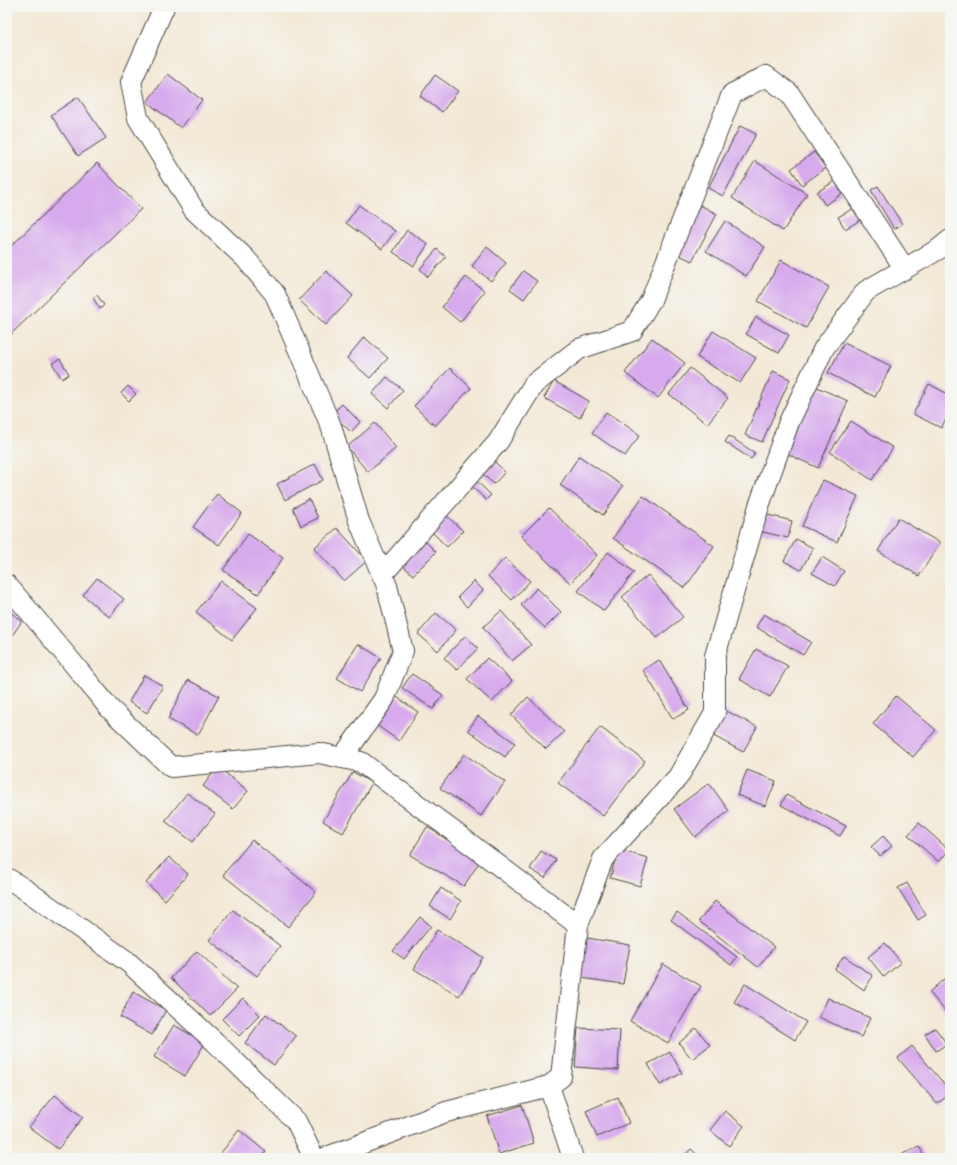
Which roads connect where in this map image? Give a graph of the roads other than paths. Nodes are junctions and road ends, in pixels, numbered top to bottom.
1 (164, 7) edge
2 (950, 240) edge
3 (906, 268) junction
4 (382, 575) junction
5 (7, 585) edge
6 (342, 758) junction
7 (7, 878) edge
8 (578, 924) junction
9 (549, 1086) junction
10 (314, 1158) edge
11 (324, 1158) edge
12 (572, 1158) edge

1 - 4 street
2 - 3 street
3 - 4 street
3 - 8 street
4 - 6 street
5 - 6 street
6 - 8 street
7 - 10 street
8 - 9 street
9 - 11 street
9 - 12 street

